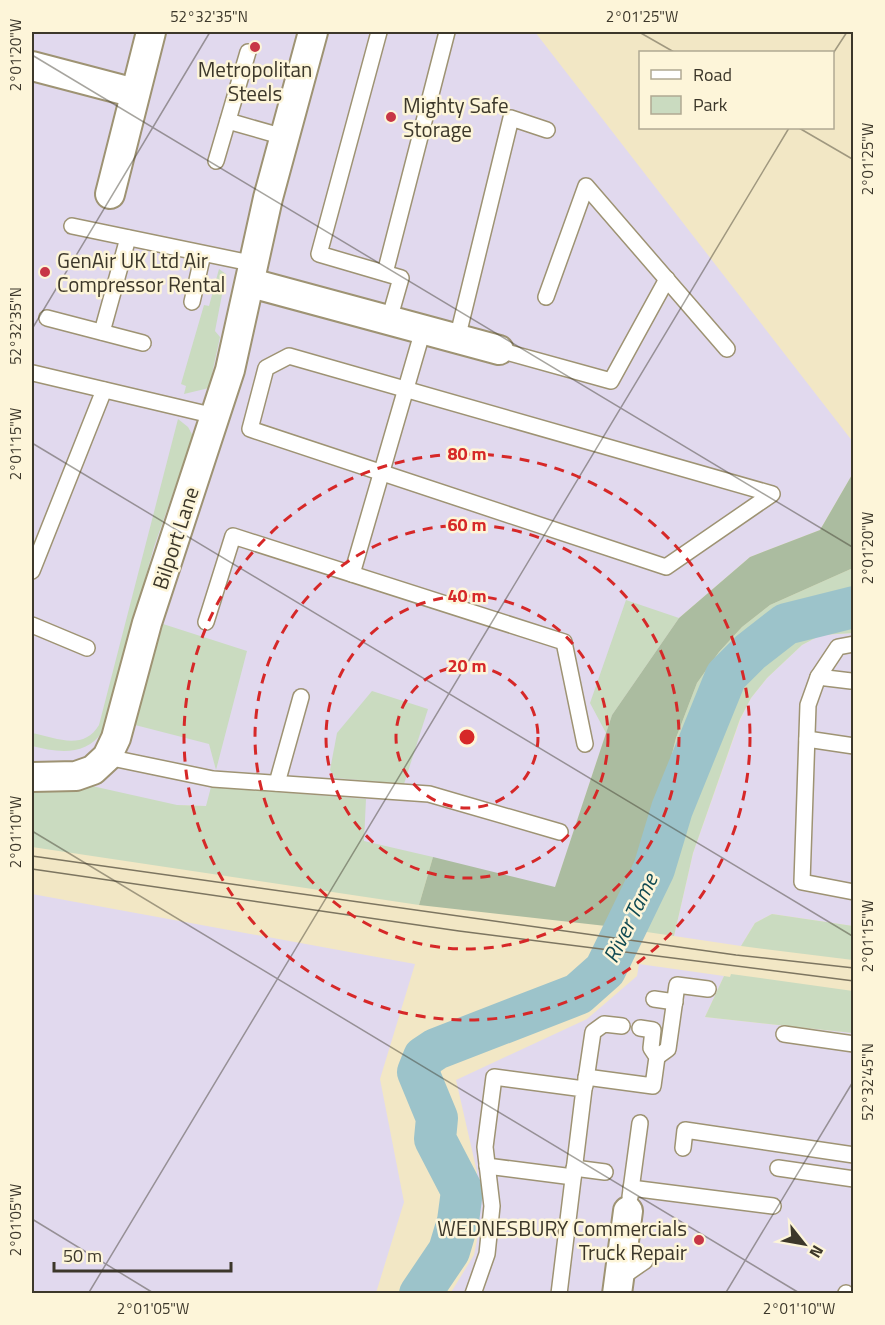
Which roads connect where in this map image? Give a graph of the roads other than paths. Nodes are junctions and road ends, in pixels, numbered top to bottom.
1 (152, 32) edge
2 (313, 32) edge
3 (379, 32) edge
4 (447, 32) edge
5 (248, 52) dead end
6 (32, 66) edge
7 (135, 93) junction
8 (228, 121) junction
9 (547, 130) dead end
10 (284, 137) junction
11 (216, 160) dead end
12 (110, 194) dead end
13 (72, 226) dead end
14 (128, 238) junction
15 (203, 254) junction
16 (385, 273) junction
17 (253, 274) junction
18 (667, 279) junction
19 (546, 297) dead end
20 (192, 302) dead end
21 (47, 318) dead end
22 (389, 320) junction
23 (423, 330) junction
24 (102, 333) junction
25 (456, 339) junction
26 (143, 343) dead end
27 (727, 348) dead end
28 (499, 350) joint
29 (33, 373) edge
30 (104, 390) junction
31 (406, 390) junction
32 (215, 416) junction
33 (382, 473) junction
34 (32, 571) edge
35 (352, 574) junction
36 (206, 622) dead end
37 (32, 625) edge
38 (854, 644) edge
39 (87, 648) dead end
40 (818, 677) junction
41 (851, 681) dead end
42 (301, 697) dead end
43 (807, 739) junction
44 (585, 744) dead end
45 (854, 746) edge
46 (107, 757) junction
47 (32, 759) edge
48 (76, 776) junction
49 (32, 777) edge
50 (277, 783) junction
51 (560, 832) dead end
52 (854, 892) edge
53 (708, 989) dead end
54 (654, 999) dead end
55 (675, 1002) junction
56 (622, 1026) dead end
57 (640, 1028) dead end
58 (784, 1034) dead end
59 (854, 1044) edge
60 (657, 1057) junction
61 (585, 1083) junction
62 (640, 1123) dead end
63 (683, 1148) dead end
64 (854, 1155) edge
65 (488, 1166) junction
66 (778, 1168) dead end
67 (605, 1172) dead end
68 (574, 1173) junction
69 (854, 1179) edge
70 (629, 1200) junction
71 (773, 1206) dead end
72 (645, 1261) dead end
73 (618, 1286) edge
74 (473, 1293) edge
75 (559, 1293) edge

1 - 7 street
2 - 10 street, Bilport Lane
3 - 16 lane
4 - 16 lane
5 - 8 lane
6 - 7 street
7 - 12 street
8 - 10 lane
8 - 11 lane
9 - 25 lane
10 - 17 street, Bilport Lane
13 - 14 lane
14 - 15 lane
14 - 24 lane
15 - 17 lane
15 - 20 lane
16 - 22 lane
17 - 22 street
17 - 32 street, Bilport Lane
18 - 19 lane
18 - 27 lane
18 - 28 lane
21 - 24 lane
22 - 23 street
23 - 25 street
23 - 31 lane
24 - 26 lane
25 - 28 street
29 - 30 lane
30 - 32 lane
30 - 34 lane
31 - 33 lane
31 - 33 lane
31 - 33 lane
32 - 46 street, Bilport Lane
33 - 35 lane
35 - 36 lane
35 - 44 lane
37 - 39 lane
38 - 40 lane
40 - 41 lane
40 - 43 lane
42 - 50 lane
43 - 45 lane
43 - 52 lane
46 - 48 street
46 - 50 lane
47 - 48 street
48 - 49 street
50 - 51 lane
53 - 55 lane
54 - 55 lane
55 - 60 lane
56 - 61 lane
57 - 60 lane
58 - 59 lane
60 - 61 lane
61 - 65 lane
61 - 68 lane
62 - 70 lane
63 - 64 lane
65 - 68 lane
65 - 74 lane
66 - 69 lane
67 - 68 lane
68 - 75 lane
70 - 71 lane
70 - 73 street
72 - 73 lane

